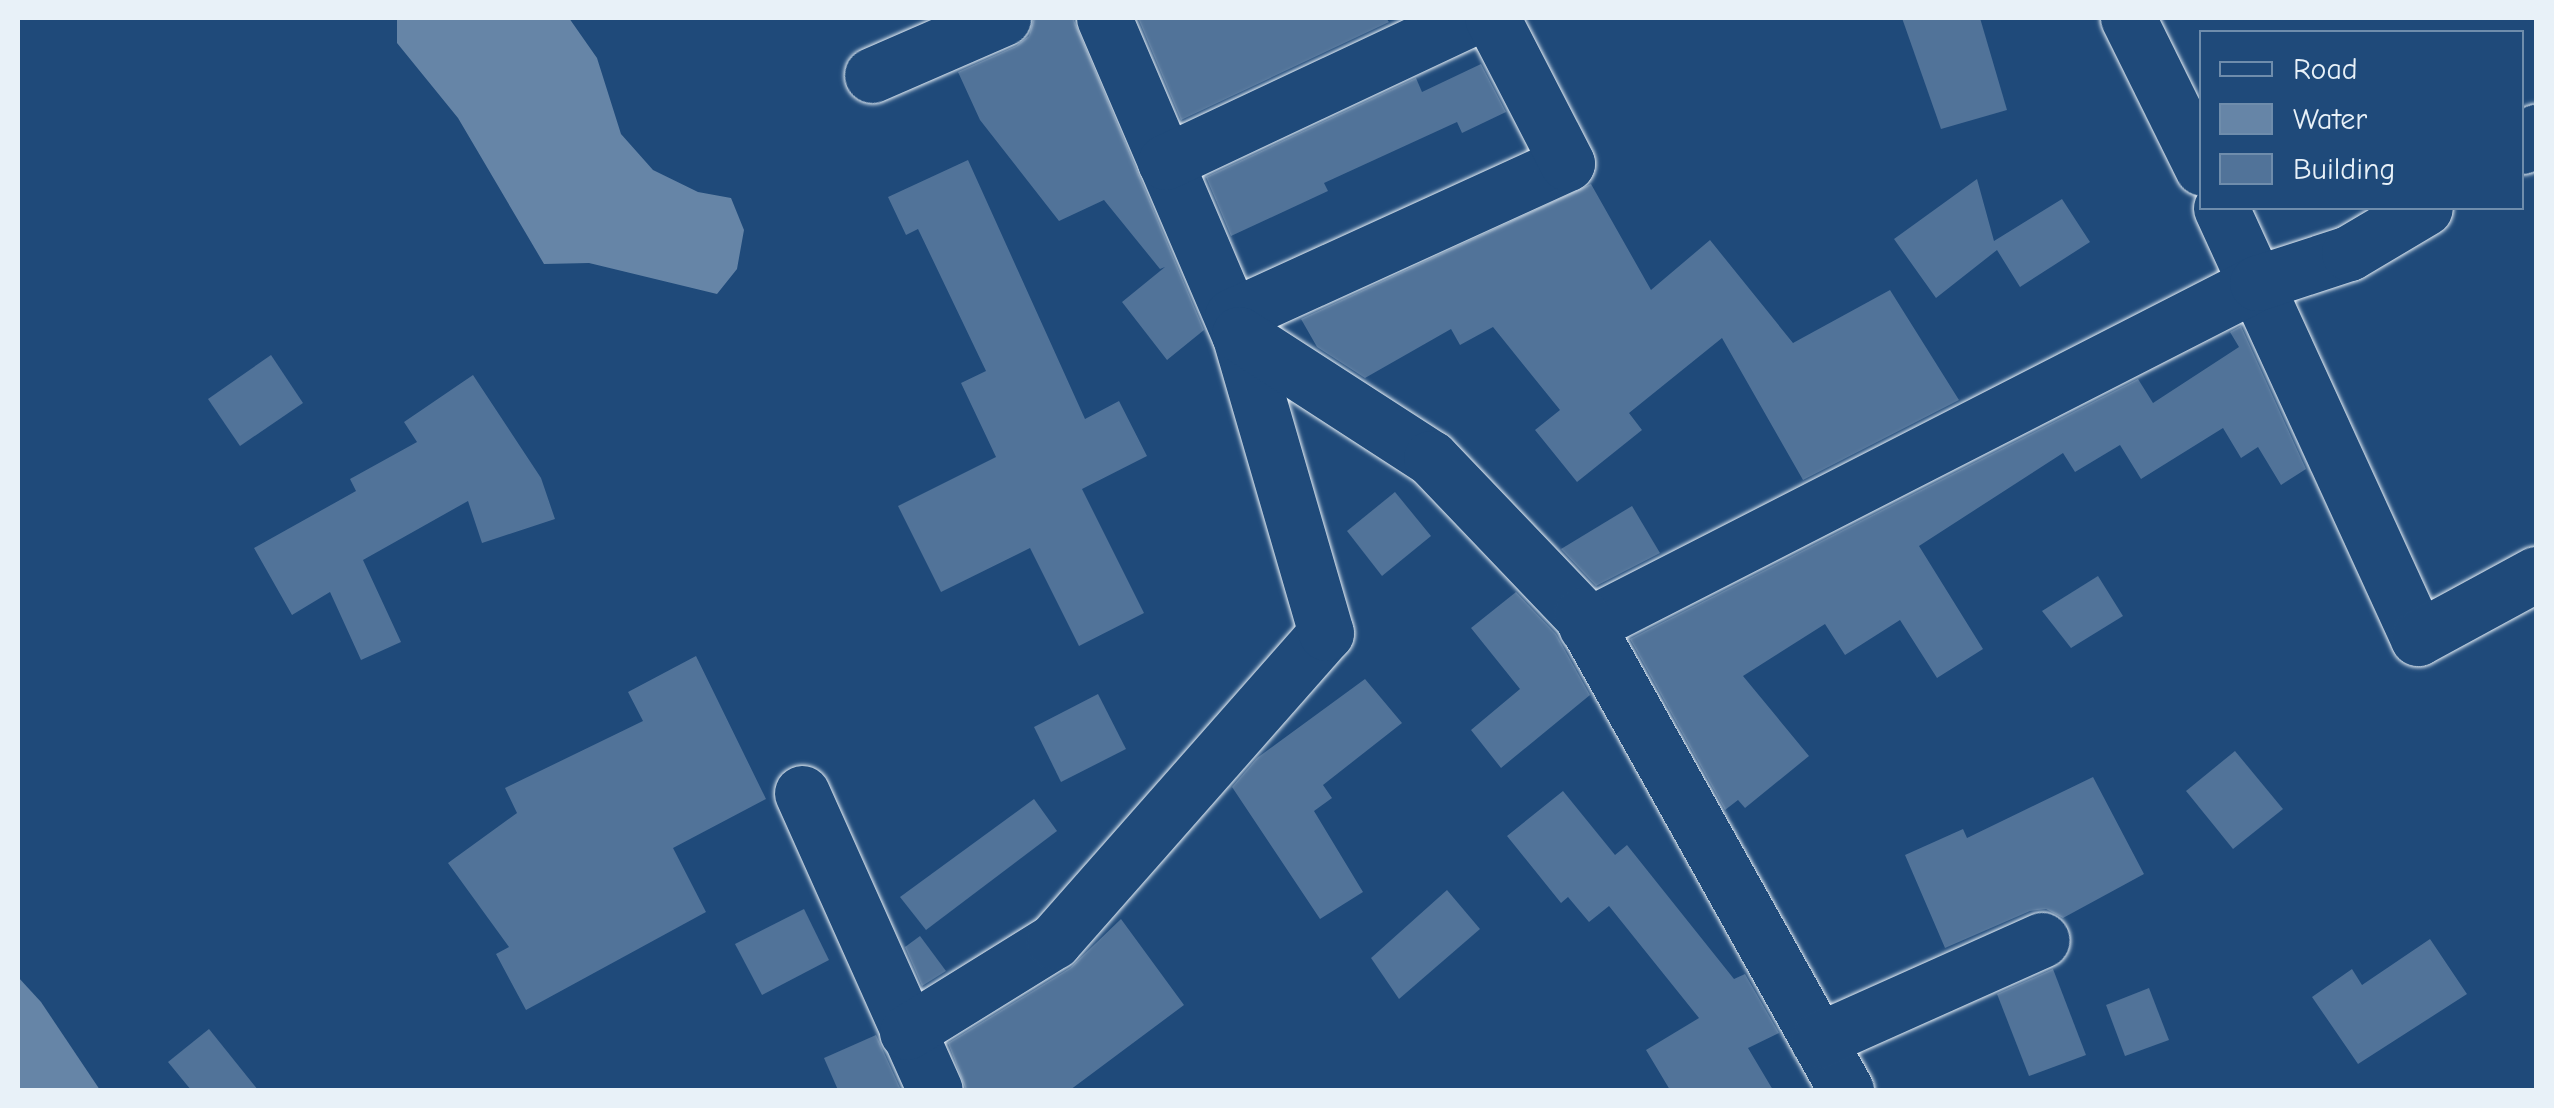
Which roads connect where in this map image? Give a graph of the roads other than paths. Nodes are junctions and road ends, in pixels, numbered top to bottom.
1 (1002, 18) edge
2 (1104, 18) edge
3 (1471, 18) edge
4 (1492, 18) edge
5 (2128, 18) edge
6 (872, 75) dead end
7 (1165, 162) junction
8 (2199, 162) edge
9 (2222, 210) edge
10 (2421, 210) edge
11 (2258, 283) junction
12 (1235, 325) junction
13 (2536, 574) edge
14 (1586, 626) junction
15 (802, 793) dead end
16 (2042, 940) dead end
17 (907, 1032) junction
18 (1818, 1040) junction
19 (935, 1090) edge
20 (1846, 1090) edge

1 - 6 street
2 - 7 street
3 - 7 street
4 - 12 street
5 - 8 street
7 - 12 street
9 - 11 street
10 - 11 street
11 - 13 street
11 - 14 street
12 - 14 street
12 - 17 street
14 - 18 street
15 - 17 street
16 - 18 street
17 - 19 street
18 - 20 street

